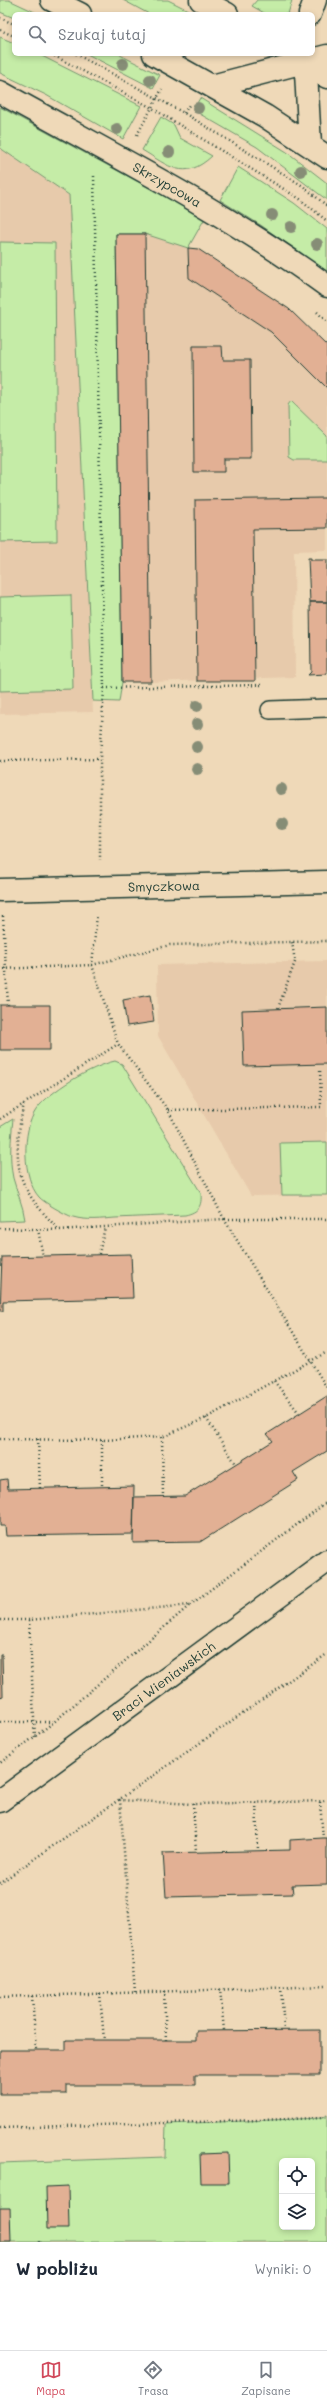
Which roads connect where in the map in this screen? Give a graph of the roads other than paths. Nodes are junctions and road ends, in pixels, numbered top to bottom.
1 (52, 0) edge
2 (201, 0) edge
3 (315, 0) edge
4 (76, 12) edge
5 (223, 12) edge
6 (311, 12) edge
7 (158, 56) edge
8 (327, 56) edge
9 (301, 57) edge
10 (327, 77) edge
11 (212, 86) junction
12 (0, 92) edge
13 (319, 151) edge
14 (327, 286) edge
15 (327, 708) edge
16 (270, 710) dead end
17 (327, 882) edge
18 (1, 890) edge
19 (327, 1561) edge
20 (0, 1800) edge

1 - 4 street
2 - 5 street
3 - 6 street
7 - 11 street
8 - 9 street
9 - 10 street
9 - 11 street
9 - 13 street
11 - 13 street
12 - 14 street, Skrzypcowa
15 - 16 lane
17 - 18 street, Smyczkowa
19 - 20 street, Braci Wieniawskich

